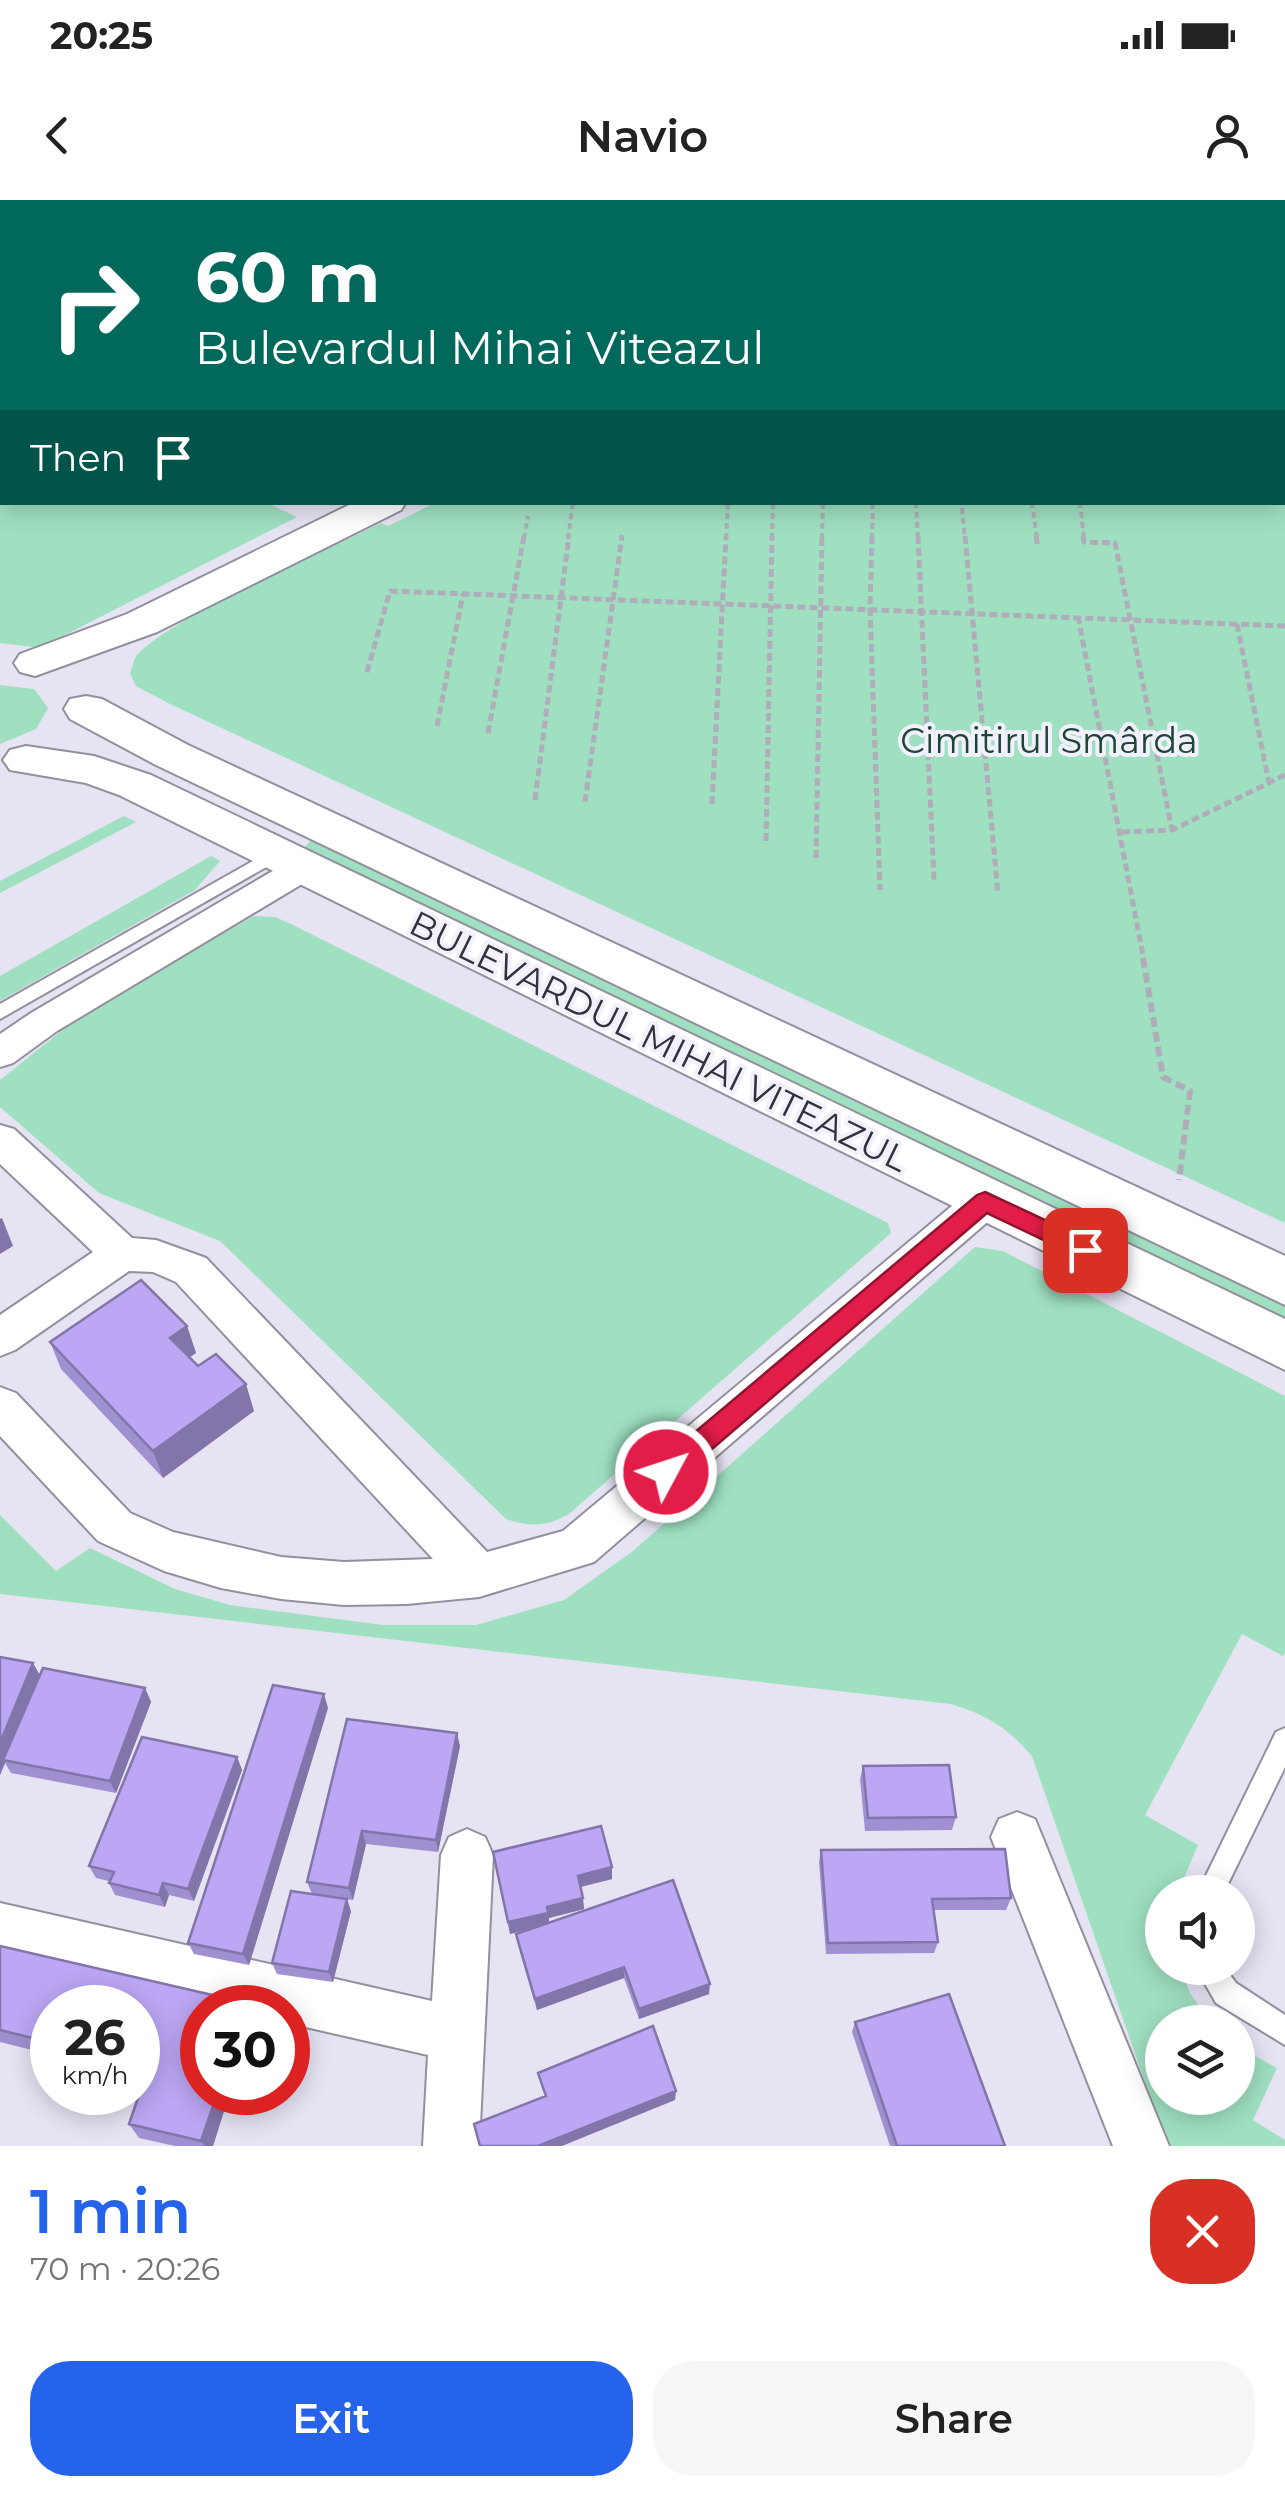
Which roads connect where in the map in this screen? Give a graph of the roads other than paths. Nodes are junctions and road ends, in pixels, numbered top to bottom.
1 (381, 505) edge
2 (142, 623) junction
3 (18, 663) edge
4 (86, 702) junction
5 (13, 763) edge
6 (291, 860) junction
7 (0, 1012) edge
8 (0, 1053) edge
9 (0, 1140) edge
10 (985, 1201) junction
11 (122, 1254) junction
12 (1285, 1282) edge
13 (0, 1338) edge
14 (1285, 1346) edge
15 (0, 1406) edge
16 (479, 1576) junction
17 (1285, 1740) edge
18 (1017, 1837) dead end
19 (467, 1855) dead end
20 (1219, 1875) edge
21 (0, 1930) edge
22 (1221, 1985) edge
23 (1285, 2032) edge
24 (455, 2034) junction
25 (451, 2146) edge
26 (1141, 2146) edge

1 - 2 main road
2 - 3 main road
2 - 4 main road
3 - 4 main road, BULEVARDUL MIHAI VITEAZUL
4 - 5 main road
4 - 12 main road, BULEVARDUL MIHAI VITEAZUL
5 - 6 main road, BULEVARDUL MIHAI VITEAZUL
6 - 7 lane
6 - 8 street
6 - 10 main road, BULEVARDUL MIHAI VITEAZUL
9 - 11 street
10 - 14 main road, BULEVARDUL MIHAI VITEAZUL
10 - 16 street
11 - 13 street
11 - 16 street
15 - 16 street
17 - 20 lane
18 - 26 street
19 - 24 street
21 - 24 street
22 - 23 lane
24 - 25 street

